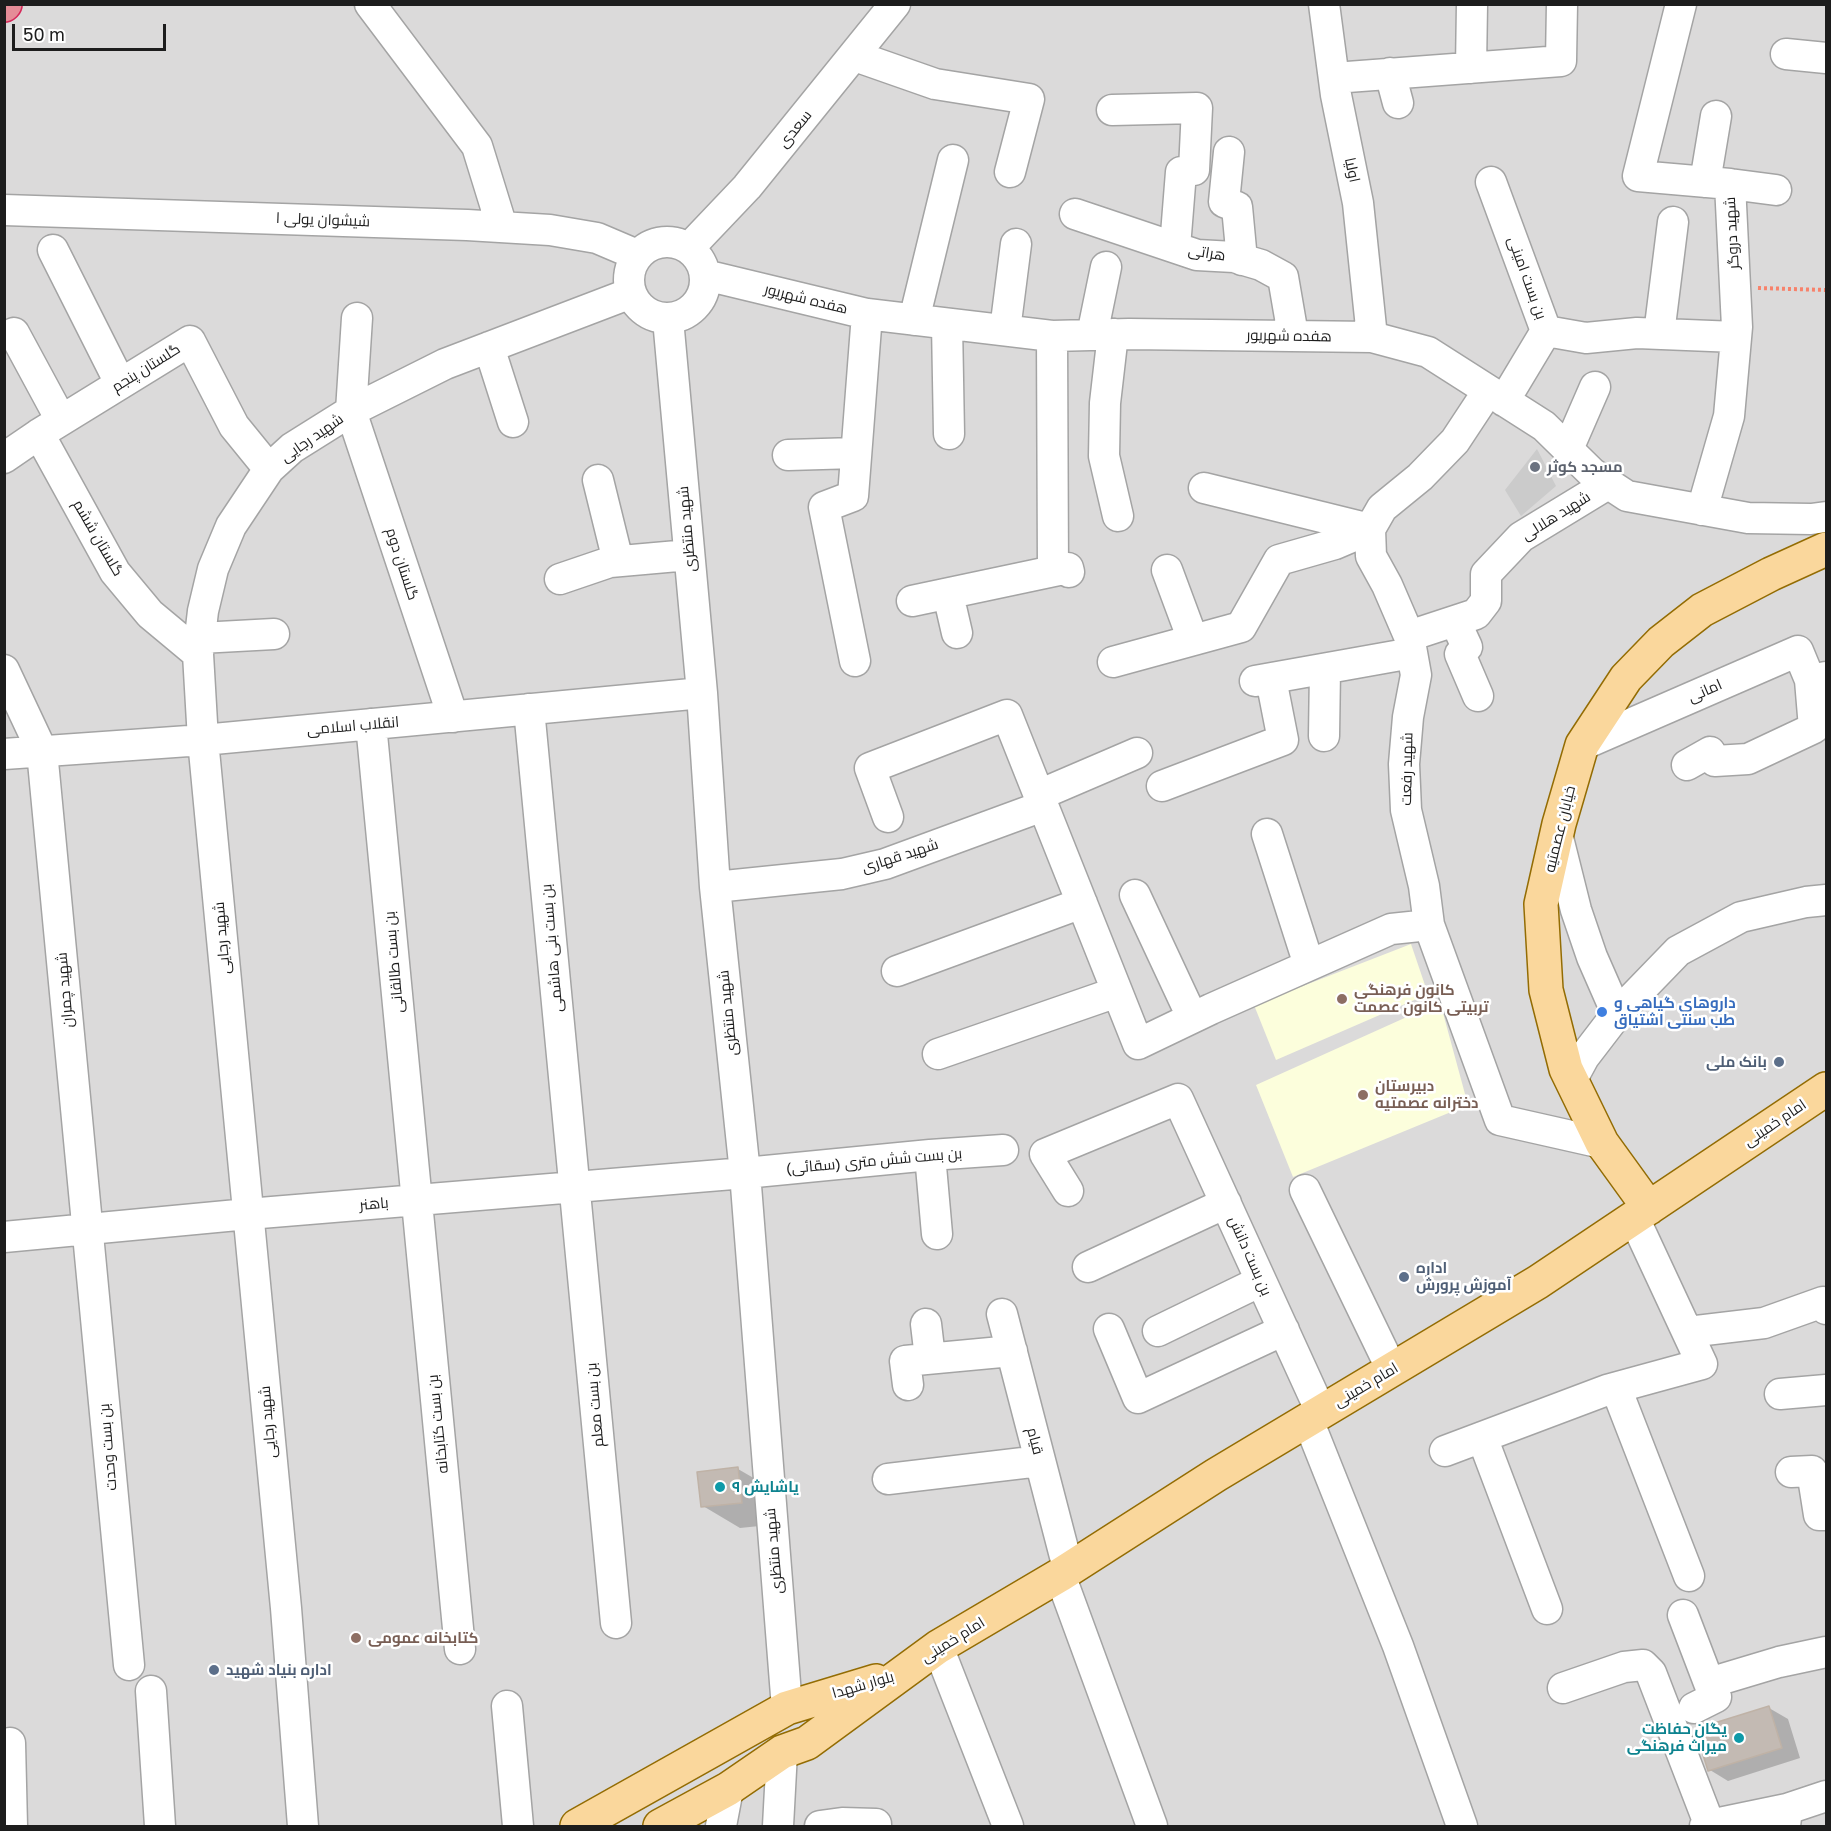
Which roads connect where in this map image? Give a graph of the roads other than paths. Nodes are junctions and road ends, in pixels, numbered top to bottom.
1 (370, 4) edge
2 (895, 4) edge
3 (1324, 4) edge
4 (1472, 4) edge
5 (1562, 4) edge
6 (1681, 4) edge
7 (1786, 54) dead end
8 (855, 56) junction
9 (1827, 58) edge
10 (1471, 68) junction
11 (1390, 73) junction
12 (1334, 78) junction
13 (1398, 102) dead end
14 (1112, 110) dead end
15 (1716, 116) dead end
16 (1229, 152) dead end
17 (953, 160) dead end
18 (1010, 172) dead end
19 (1491, 182) dead end
20 (1717, 183) junction
21 (1776, 190) dead end
22 (4, 210) edge
23 (1075, 214) dead end
24 (1673, 222) dead end
25 (502, 227) junction
26 (1016, 244) dead end
27 (1175, 247) junction
28 (689, 248) junction
29 (54, 250) dead end
30 (637, 255) junction
31 (1242, 260) junction
32 (1106, 267) dead end
33 (705, 274) junction
34 (631, 293) junction
35 (867, 314) junction
36 (357, 318) dead end
37 (668, 319) junction
38 (914, 320) junction
39 (947, 324) junction
40 (1005, 330) junction
41 (1546, 331) junction
42 (14, 333) dead end
43 (1103, 334) junction
44 (1659, 334) junction
45 (1293, 335) junction
46 (1052, 336) junction
47 (1372, 337) junction
48 (1742, 344) junction
49 (489, 347) junction
50 (120, 384) junction
51 (1595, 387) dead end
52 (1496, 396) junction
53 (351, 411) junction
54 (513, 422) dead end
55 (50, 427) junction
56 (949, 434) dead end
57 (1568, 449) junction
58 (856, 453) junction
59 (788, 455) dead end
60 (4, 459) edge
61 (269, 469) junction
62 (598, 480) dead end
63 (1608, 483) junction
64 (1204, 488) dead end
65 (1702, 510) junction
66 (1118, 516) dead end
67 (1827, 517) edge
68 (1370, 529) junction
69 (1827, 549) edge
70 (689, 555) junction
71 (618, 561) junction
72 (1167, 570) dead end
73 (561, 579) dead end
74 (948, 594) junction
75 (912, 601) dead end
76 (1455, 621) junction
77 (957, 633) dead end
78 (274, 634) dead end
79 (1193, 640) junction
80 (1411, 645) junction
81 (199, 646) junction
82 (855, 661) dead end
83 (1113, 662) dead end
84 (4, 670) edge
85 (1325, 670) junction
86 (1818, 678) edge
87 (702, 693) junction
88 (1478, 696) dead end
89 (529, 709) junction
90 (453, 717) junction
91 (371, 724) junction
92 (1324, 736) dead end
93 (203, 740) junction
94 (1582, 745) junction
95 (42, 752) junction
96 (1137, 753) dead end
97 (4, 754) edge
98 (1687, 765) dead end
99 (1162, 786) dead end
100 (1041, 801) junction
101 (888, 817) dead end
102 (1267, 834) dead end
103 (1557, 834) junction
104 (715, 887) junction
105 (1135, 895) dead end
106 (1827, 900) edge
107 (1082, 903) junction
108 (1430, 925) junction
109 (1309, 965) junction
110 (897, 971) dead end
111 (1117, 992) junction
112 (1617, 1014) junction
113 (1192, 1017) junction
114 (938, 1054) dead end
115 (1571, 1081) junction
116 (1827, 1089) edge
117 (1602, 1143) junction
118 (1003, 1150) dead end
119 (930, 1155) junction
120 (745, 1173) junction
121 (574, 1187) junction
122 (1068, 1191) dead end
123 (1305, 1191) dead end
124 (417, 1200) junction
125 (1226, 1203) junction
126 (1642, 1213) junction
127 (248, 1214) junction
128 (87, 1229) junction
129 (937, 1234) dead end
130 (4, 1237) edge
131 (1088, 1267) dead end
132 (1261, 1281) junction
133 (1827, 1309) edge
134 (1002, 1314) dead end
135 (926, 1324) dead end
136 (1109, 1329) dead end
137 (1158, 1330) dead end
138 (1284, 1330) junction
139 (1689, 1332) junction
140 (1012, 1351) junction
141 (930, 1358) junction
142 (1392, 1370) junction
143 (908, 1385) dead end
144 (1616, 1388) junction
145 (1827, 1390) edge
146 (1780, 1394) dead end
147 (1315, 1416) junction
148 (1482, 1437) junction
149 (1445, 1451) dead end
150 (1040, 1461) junction
151 (1791, 1472) dead end
152 (888, 1479) dead end
153 (1827, 1515) edge
154 (1064, 1572) junction
155 (1689, 1576) dead end
156 (1547, 1609) dead end
157 (1683, 1615) dead end
158 (616, 1623) dead end
159 (939, 1647) junction
160 (460, 1649) dead end
161 (1827, 1652) edge
162 (129, 1665) dead end
163 (901, 1674) junction
164 (1563, 1688) dead end
165 (151, 1691) dead end
166 (507, 1706) dead end
167 (787, 1708) junction
168 (10, 1743) dead end
169 (782, 1752) junction
170 (728, 1789) junction
171 (1827, 1796) edge
172 (1786, 1818) edge
173 (834, 1825) edge
174 (1707, 1826) edge
175 (12, 1827) edge
176 (160, 1827) edge
177 (303, 1827) edge
178 (518, 1827) edge
179 (577, 1827) edge
180 (660, 1827) edge
181 (721, 1827) edge
182 (778, 1827) edge
183 (876, 1827) edge
184 (1008, 1827) edge
185 (1152, 1827) edge
186 (1462, 1827) edge

1 - 25 street
2 - 8 street, سعدی
3 - 12 street, اولیا
4 - 10 street
5 - 10 street
6 - 20 street
7 - 9 street
8 - 18 street
8 - 28 street, سعدی
10 - 11 street
11 - 12 street
11 - 13 street
12 - 47 street, اولیا
14 - 27 street
15 - 20 street, شهید دروگر
16 - 31 street
17 - 38 street
19 - 41 street, بن بست امینی
20 - 21 street
20 - 48 street, شهید دروگر
22 - 25 street, شیشوان یولی ا
23 - 27 street, هراتی
24 - 44 street
25 - 30 street, شیشوان یولی ا
26 - 40 street
27 - 31 street, هراتی
28 - 30 street
28 - 33 street
29 - 50 street
30 - 34 street
31 - 45 street, هراتی
32 - 43 street
33 - 35 street, هفده شهریور
33 - 37 street
34 - 37 street
34 - 49 street, شهید رجایی
35 - 38 street, هفده شهریور
35 - 58 street
36 - 53 street
37 - 70 street, شهید منتظری
38 - 39 street, هفده شهریور
39 - 40 street, هفده شهریور
39 - 56 street
40 - 46 street, هفده شهریور
41 - 44 street
41 - 52 street, بن بست امینی
42 - 55 street, گلستان ششم
43 - 45 street, هفده شهریور
43 - 46 street, هفده شهریور
43 - 66 street
44 - 48 street
45 - 47 street, هفده شهریور
46 - 74 street
47 - 52 street, هفده شهریور
48 - 65 street, شهید دروگر
49 - 53 street, شهید رجایی
49 - 54 street
50 - 55 street, گلستان پنجم
50 - 61 street, گلستان پنجم
51 - 57 street
52 - 57 street, هفده شهریور
52 - 68 street
53 - 61 street, شهید رجایی
53 - 90 street, گلستان دوم
55 - 60 street, گلستان پنجم
55 - 81 street, گلستان ششم
57 - 63 street, هفده شهریور
58 - 59 street
58 - 82 street
61 - 81 street, شهید رجایی
62 - 71 street
63 - 65 street, هفده شهریور
63 - 76 street, شهید هلالی
64 - 68 street
65 - 67 street, هفده شهریور
68 - 79 street
68 - 80 street, شهید رفعت
69 - 94 main road, خیابان عصمتیه
70 - 71 street
70 - 87 street, شهید منتظری
71 - 73 street
72 - 79 street
74 - 75 street
74 - 77 street
76 - 80 street, شهید هلالی
76 - 88 street
78 - 81 street
79 - 83 street
80 - 85 street, شهید هلالی
80 - 108 street, شهید رفعت
81 - 93 street, شهید رجایی
84 - 95 street, شهید چمران
85 - 92 street
85 - 99 street, شهید هلالی
86 - 94 street, امانی
86 - 98 street, امانی
87 - 89 street, انقلاب اسلامی
87 - 104 street, شهید منتظری
89 - 90 street, انقلاب اسلامی
89 - 121 street, بن بست بنی هاشمی
90 - 91 street, انقلاب اسلامی
91 - 93 street, انقلاب اسلامی
91 - 124 street, بن بست طالقانی
93 - 95 street, انقلاب اسلامی
93 - 127 street, شهید رجایی
94 - 103 main road, خیابان عصمتیه
95 - 97 street, انقلاب اسلامی
95 - 128 street, شهید چمران
96 - 100 street, شهید قهاری
100 - 101 street
100 - 104 street, شهید قهاری
100 - 107 street
102 - 109 street
103 - 112 street
103 - 115 main road, خیابان عصمتیه
104 - 120 street, شهید منتظری
105 - 113 street
106 - 112 street
107 - 110 street
107 - 111 street
108 - 109 street
108 - 117 street, شهید رفعت
109 - 113 street
111 - 113 street
111 - 114 street
112 - 115 street
115 - 117 main road, خیابان عصمتیه
116 - 126 main road, امام خمینی
117 - 126 main road, خیابان عصمتیه
118 - 119 street, بن بست شش متری (سقائی)
119 - 120 street, بن بست شش متری (سقائی)
119 - 129 street
120 - 121 street, باهنر
120 - 167 street, شهید منتظری
121 - 124 street, باهنر
121 - 158 street, بن بست معلم
122 - 125 street, بن بست دانش
123 - 142 street
124 - 127 street, باهنر
124 - 160 street, بن بست کتابخانه
125 - 131 street
125 - 132 street, بن بست دانش
126 - 139 street
126 - 142 main road, امام خمینی
127 - 128 street, باهنر
127 - 177 street, شهید رجایی
128 - 130 street, باهنر
128 - 162 street, بن بست وحدت
132 - 137 street
132 - 138 street, بن بست دانش
133 - 139 street
134 - 140 street, قیام
135 - 141 street
136 - 138 street
138 - 147 street, بن بست دانش
139 - 144 street
140 - 141 street
140 - 150 street, قیام
141 - 143 street
142 - 147 main road, امام خمینی
144 - 148 street
144 - 155 street
145 - 146 street
147 - 154 main road, امام خمینی
147 - 186 street, بن بست دانش
148 - 149 street
148 - 156 street
150 - 152 street
150 - 154 street, قیام
151 - 153 street
154 - 159 main road, امام خمینی
154 - 185 street, قیام
157 - 161 street
159 - 163 main road, امام خمینی
159 - 184 street
163 - 167 main road, بلوار شهدا
163 - 169 main road, بلوار شهدا
164 - 174 street
165 - 176 street
166 - 178 street
167 - 179 main road, بلوار شهدا
168 - 175 street
169 - 170 main road, بلوار شهدا
169 - 182 street
170 - 180 main road, بلوار شهدا
170 - 181 street
171 - 172 street
172 - 174 street
173 - 183 street

